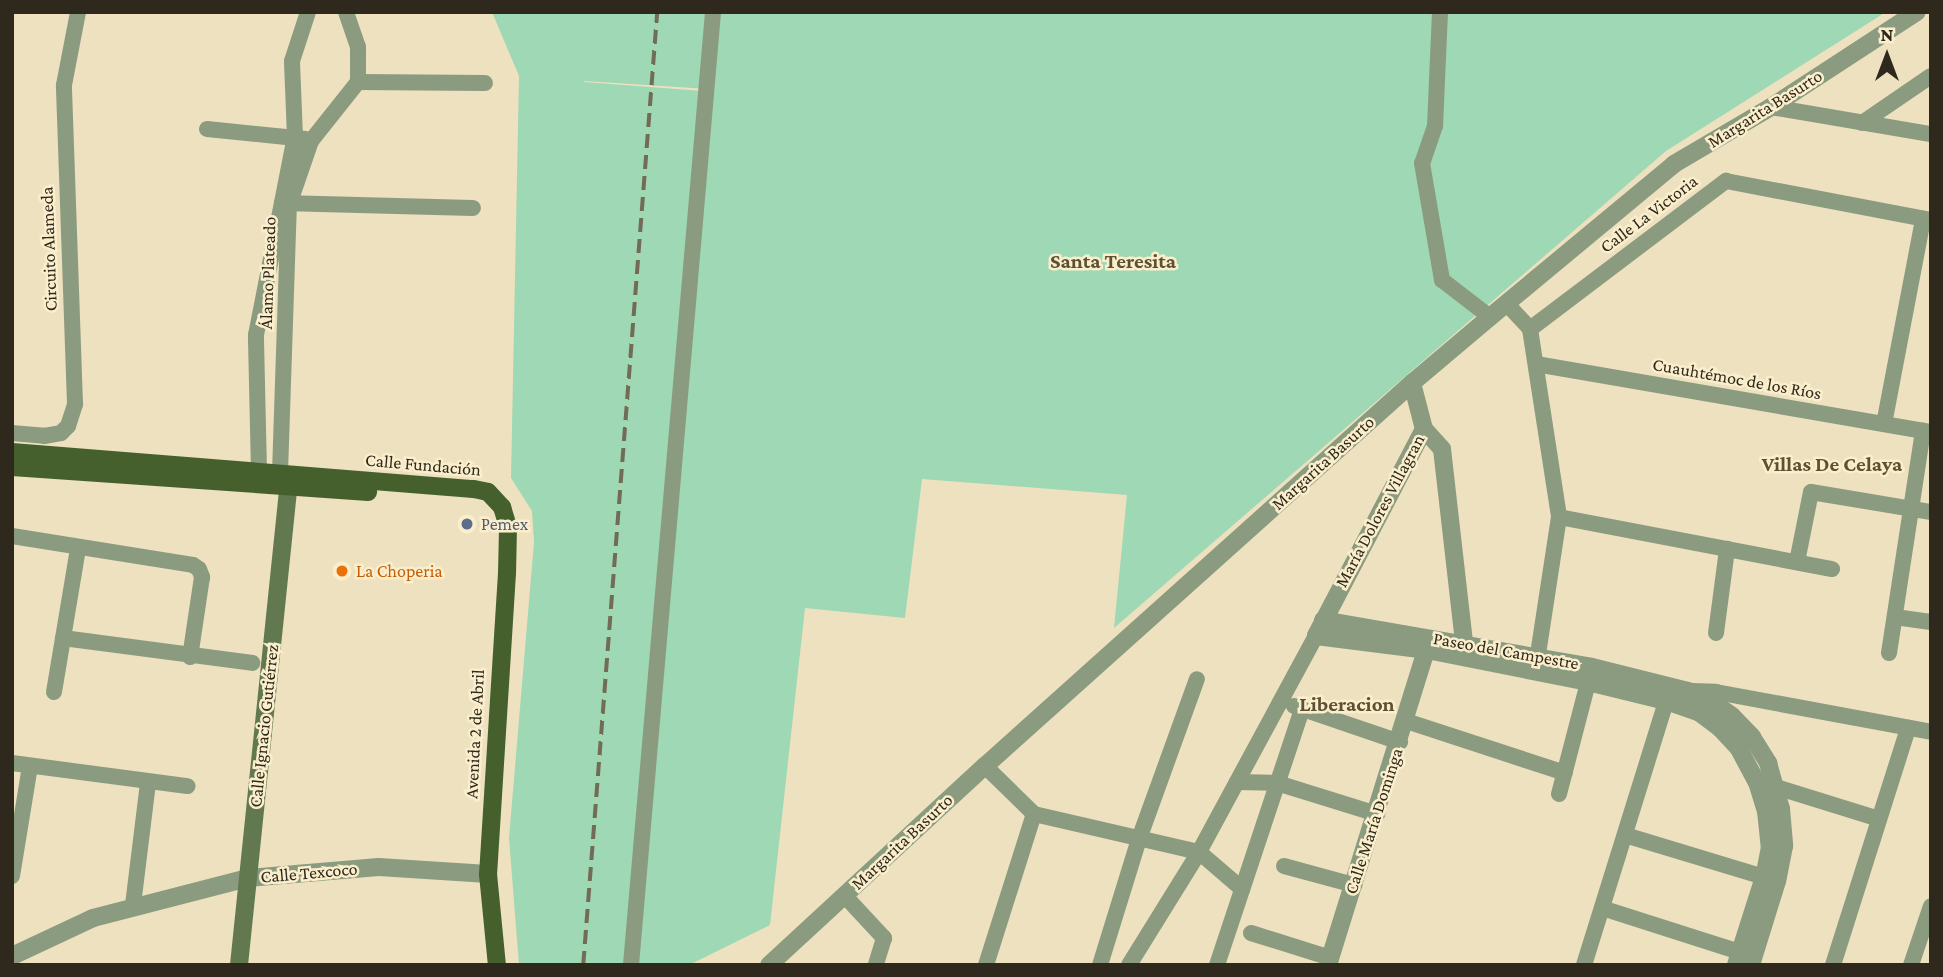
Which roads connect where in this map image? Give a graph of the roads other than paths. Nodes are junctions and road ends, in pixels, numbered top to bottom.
1 (78, 12) edge
2 (308, 12) edge
3 (346, 12) edge
4 (713, 12) edge
5 (1440, 12) edge
6 (1917, 12) edge
7 (1931, 76) edge
8 (358, 82) junction
9 (485, 83) dead end
10 (1771, 107) junction
11 (1862, 123) junction
12 (207, 129) dead end
13 (1931, 134) edge
14 (303, 139) junction
15 (284, 204) junction
16 (473, 208) dead end
17 (1927, 220) edge
18 (1506, 303) junction
19 (1490, 317) junction
20 (1530, 329) junction
21 (1536, 364) junction
22 (1412, 383) junction
23 (1884, 424) junction
24 (1424, 429) junction
25 (1927, 431) edge
26 (12, 433) edge
27 (12, 452) edge
28 (12, 467) edge
29 (273, 478) junction
30 (178, 480) junction
31 (356, 480) joint
32 (502, 507) junction
33 (1911, 508) junction
34 (1931, 512) edge
35 (1559, 517) junction
36 (12, 536) edge
37 (78, 548) junction
38 (1727, 549) junction
39 (1797, 562) junction
40 (1832, 569) dead end
41 (1895, 617) junction
42 (1931, 622) edge
43 (1319, 628) junction
44 (1716, 633) dead end
45 (63, 638) junction
46 (1465, 643) junction
47 (1428, 644) junction
48 (1889, 653) dead end
49 (1538, 655) junction
50 (190, 657) junction
51 (252, 663) dead end
52 (1590, 675) junction
53 (1197, 679) dead end
54 (1688, 691) junction
55 (54, 692) dead end
56 (1282, 701) junction
57 (1666, 701) junction
58 (1302, 709) junction
59 (1406, 722) junction
60 (1908, 729) junction
61 (1931, 732) edge
62 (1400, 742) junction
63 (12, 763) edge
64 (30, 766) junction
65 (985, 766) junction
66 (1565, 773) junction
67 (1237, 782) junction
68 (1757, 782) junction
69 (148, 783) junction
70 (1277, 783) junction
71 (187, 786) dead end
72 (1776, 788) junction
73 (1559, 794) dead end
74 (1034, 814) junction
75 (1377, 814) junction
76 (1879, 819) junction
77 (1625, 835) junction
78 (1139, 839) junction
79 (1199, 852) junction
80 (1284, 866) dead end
81 (488, 874) junction
82 (12, 876) edge
83 (248, 878) junction
84 (1770, 879) junction
85 (1354, 885) junction
86 (1242, 889) junction
87 (844, 895) junction
88 (133, 905) junction
89 (1931, 906) edge
90 (1602, 908) junction
91 (1251, 933) dead end
92 (12, 956) edge
93 (1742, 960) edge
94 (1329, 961) edge
95 (239, 965) edge
96 (497, 965) edge
97 (631, 965) edge
98 (769, 965) edge
99 (876, 965) edge
100 (986, 965) edge
101 (1100, 965) edge
102 (1129, 965) edge
103 (1217, 965) edge
104 (1584, 965) edge
105 (1833, 965) edge
106 (1911, 965) edge

1 - 26 street, Circuito Alameda
2 - 14 street
3 - 8 street
4 - 97 street
5 - 19 street
6 - 10 street, Margarita Basurto
7 - 11 street
8 - 9 street
8 - 14 street, Álamo Plateado
10 - 11 street
10 - 18 street, Margarita Basurto
11 - 13 street
12 - 14 street
14 - 15 street, Álamo Plateado
15 - 16 street
15 - 29 street, Álamo Plateado
15 - 29 street, Álamo Plateado
17 - 20 street, Calle La Victoria
17 - 23 street
18 - 19 street, Margarita Basurto
18 - 20 street
19 - 22 street, Margarita Basurto
20 - 21 street
21 - 23 street, Cuauhtémoc de los Ríos
21 - 35 street
22 - 24 street, María Dolores Villagran
22 - 65 street, Margarita Basurto
23 - 25 street, Cuauhtémoc de los Ríos
24 - 43 street, María Dolores Villagran
24 - 46 street
25 - 33 street
27 - 29 main road, Calle Fundación
28 - 30 main road, Calle Fundación
29 - 30 main road, Calle Fundación
29 - 30 street
29 - 31 street
29 - 32 main road, Calle Fundación
29 - 83 main road, Calle Ignacio Gutiérrez
31 - 32 main road, Calle Fundación
32 - 81 main road, Avenida 2 de Abril
33 - 34 street
33 - 39 street
33 - 41 street
35 - 38 street
35 - 49 street
36 - 37 street
37 - 45 street
37 - 50 street
38 - 39 street
38 - 44 street
39 - 40 street
41 - 42 street
41 - 48 street
43 - 47 street, Paseo del Campestre
43 - 56 street
45 - 50 street
45 - 55 street
46 - 47 street, Paseo del Campestre
46 - 49 street, Paseo del Campestre
47 - 52 street, Paseo del Campestre
47 - 59 street, Calle María Dominga
49 - 52 street, Paseo del Campestre
50 - 51 street
52 - 54 street, Paseo del Campestre
52 - 57 street, Paseo del Campestre
52 - 66 street
53 - 78 street
54 - 60 street
54 - 72 street, Paseo del Campestre
56 - 58 street
56 - 67 street
57 - 68 street, Paseo del Campestre
57 - 77 street
58 - 62 street
58 - 70 street
59 - 62 street, Calle María Dominga
59 - 66 street
60 - 61 street
60 - 76 street
62 - 75 street, Calle María Dominga
63 - 64 street
64 - 69 street
64 - 82 street
65 - 74 street
65 - 87 street, Margarita Basurto
66 - 73 street
67 - 70 street
67 - 79 street
68 - 72 street
68 - 84 street, Paseo del Campestre
69 - 71 street
69 - 88 street
70 - 75 street
70 - 86 street
72 - 76 street
72 - 84 street, Paseo del Campestre
74 - 78 street
74 - 100 street
75 - 85 street, Calle María Dominga
76 - 105 street
77 - 84 street
77 - 90 street
78 - 79 street
78 - 101 street
79 - 86 street
79 - 102 street
80 - 85 street
81 - 83 street, Calle Texcoco
81 - 96 main road, Avenida 2 de Abril
83 - 88 street, Calle Texcoco
83 - 95 main road, Calle Ignacio Gutiérrez
84 - 93 street
85 - 94 street, Calle María Dominga
86 - 103 street
87 - 98 street, Margarita Basurto
87 - 99 street
88 - 92 street, Calle Texcoco
89 - 106 street
90 - 93 street
90 - 104 street
91 - 94 street

